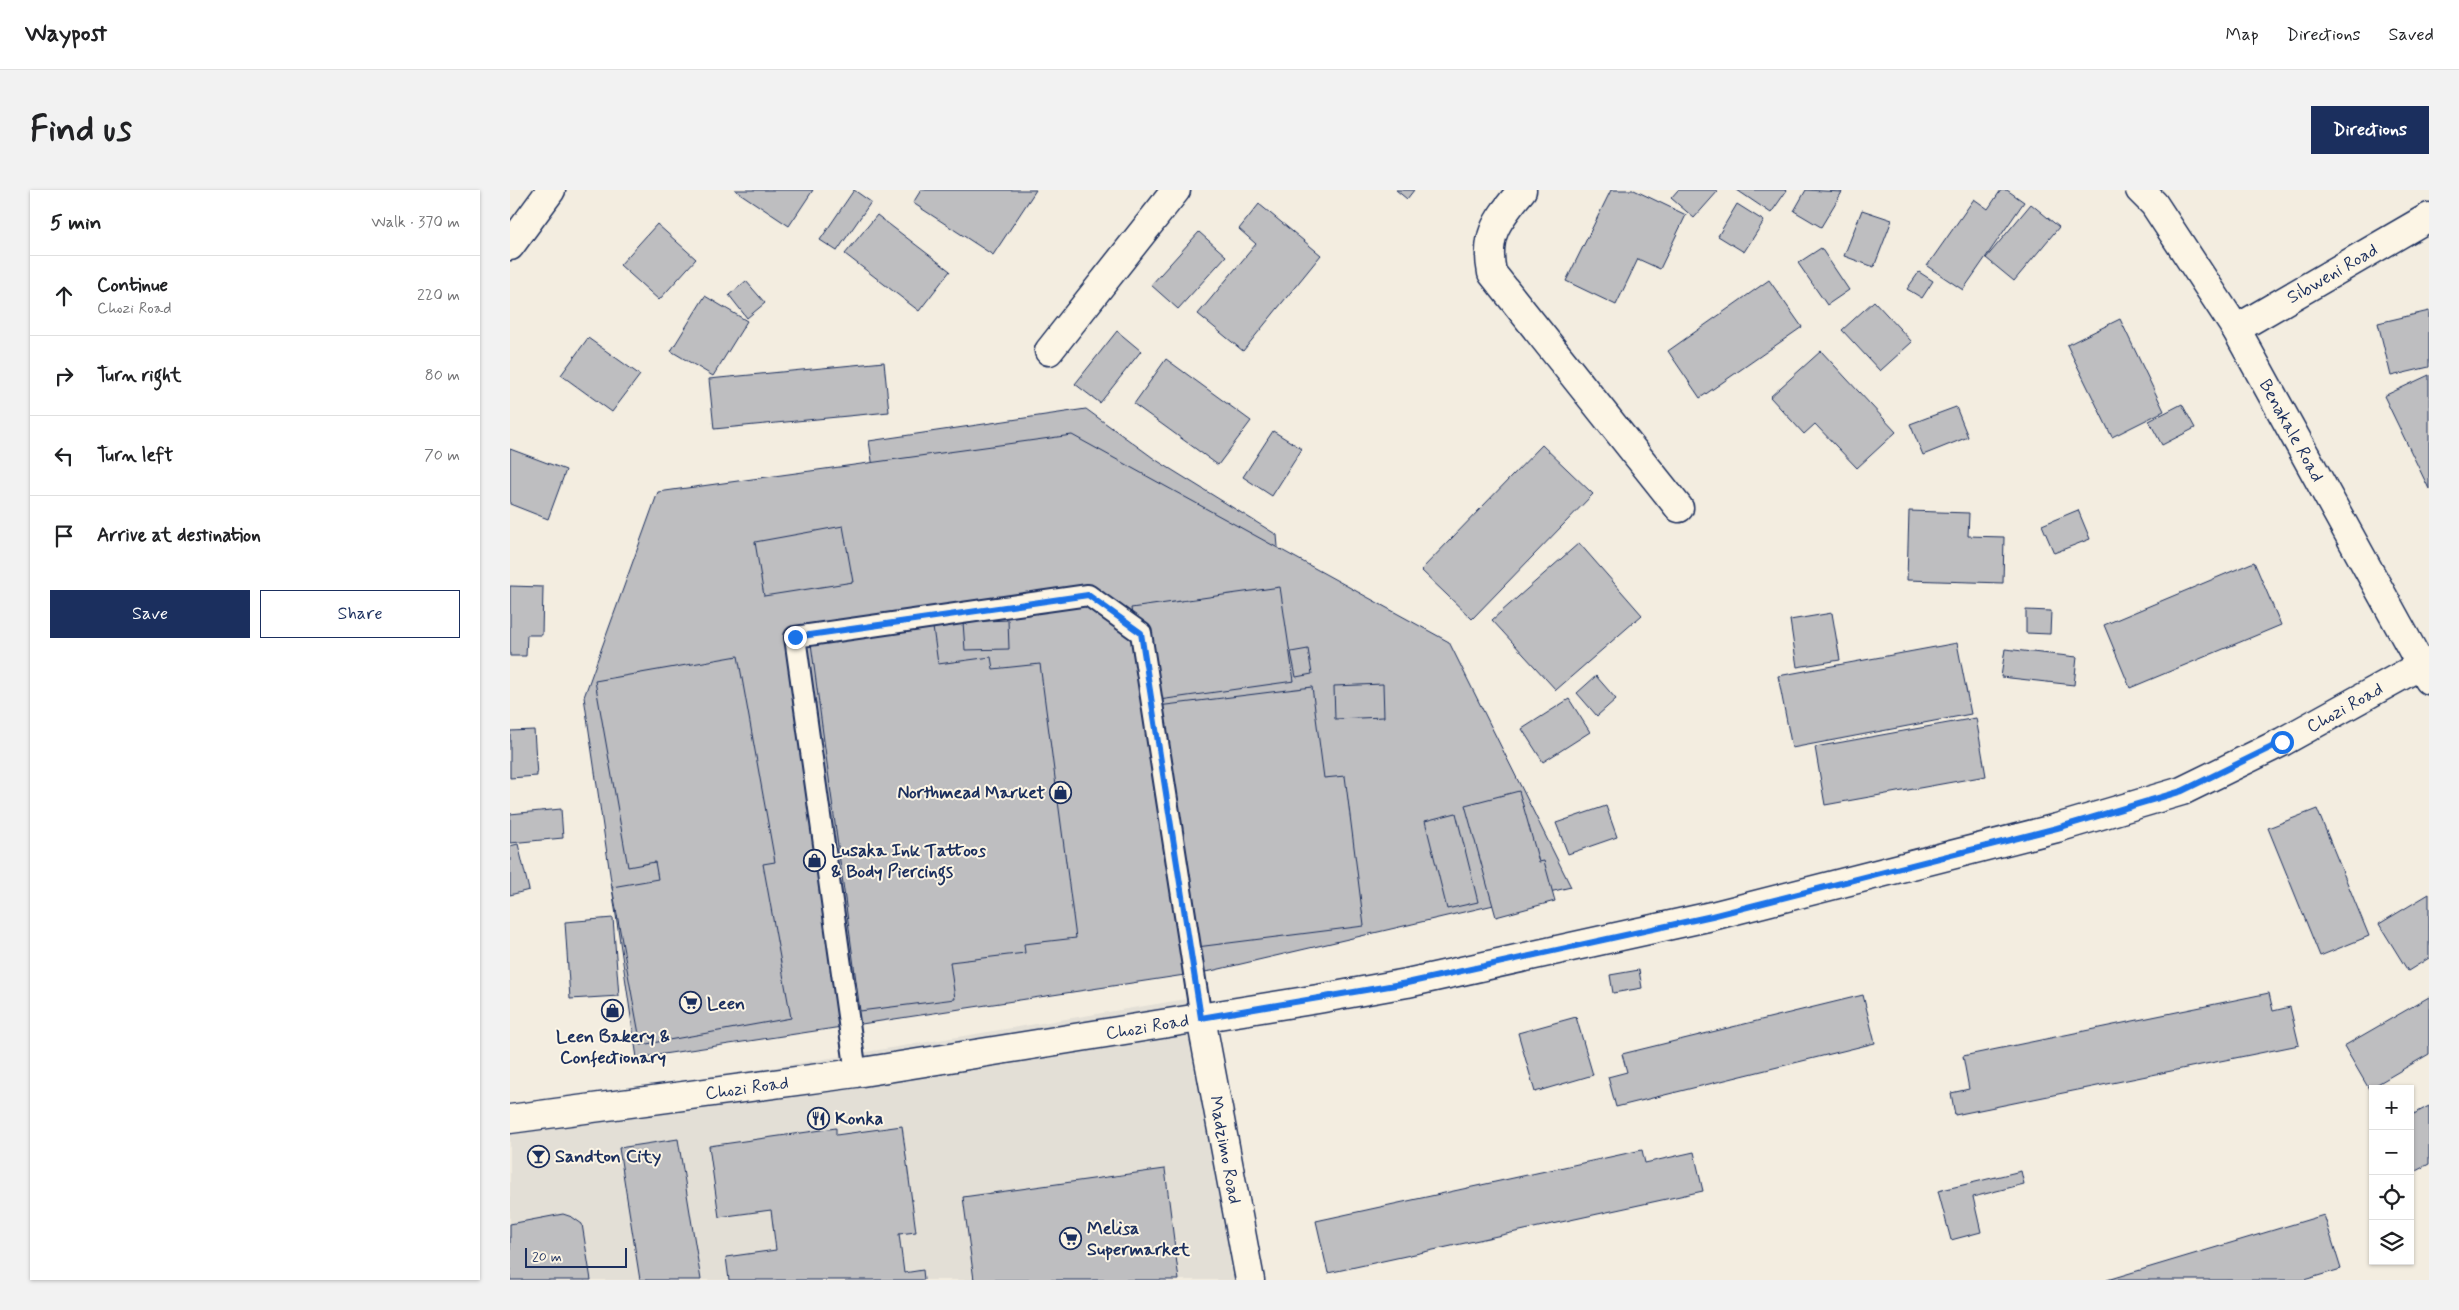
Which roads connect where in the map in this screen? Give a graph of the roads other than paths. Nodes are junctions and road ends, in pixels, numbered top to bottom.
1 (551, 190) edge
2 (1176, 190) edge
3 (1522, 190) edge
4 (2140, 190) edge
5 (2429, 217) edge
6 (510, 246) edge
7 (2236, 329) junction
8 (1048, 351) dead end
9 (1679, 508) dead end
10 (2425, 672) edge
11 (1201, 1018) junction
12 (856, 1073) junction
13 (510, 1119) edge
14 (1250, 1280) edge

1 - 6 street
2 - 8 street
3 - 9 street
4 - 7 street, Benakale Road
5 - 7 street, Sibweni Road
7 - 10 street, Benakale Road
10 - 11 street, Chozi Road
11 - 12 street, Chozi Road
11 - 12 lane
11 - 14 street, Madzimo Road
12 - 13 street, Chozi Road

